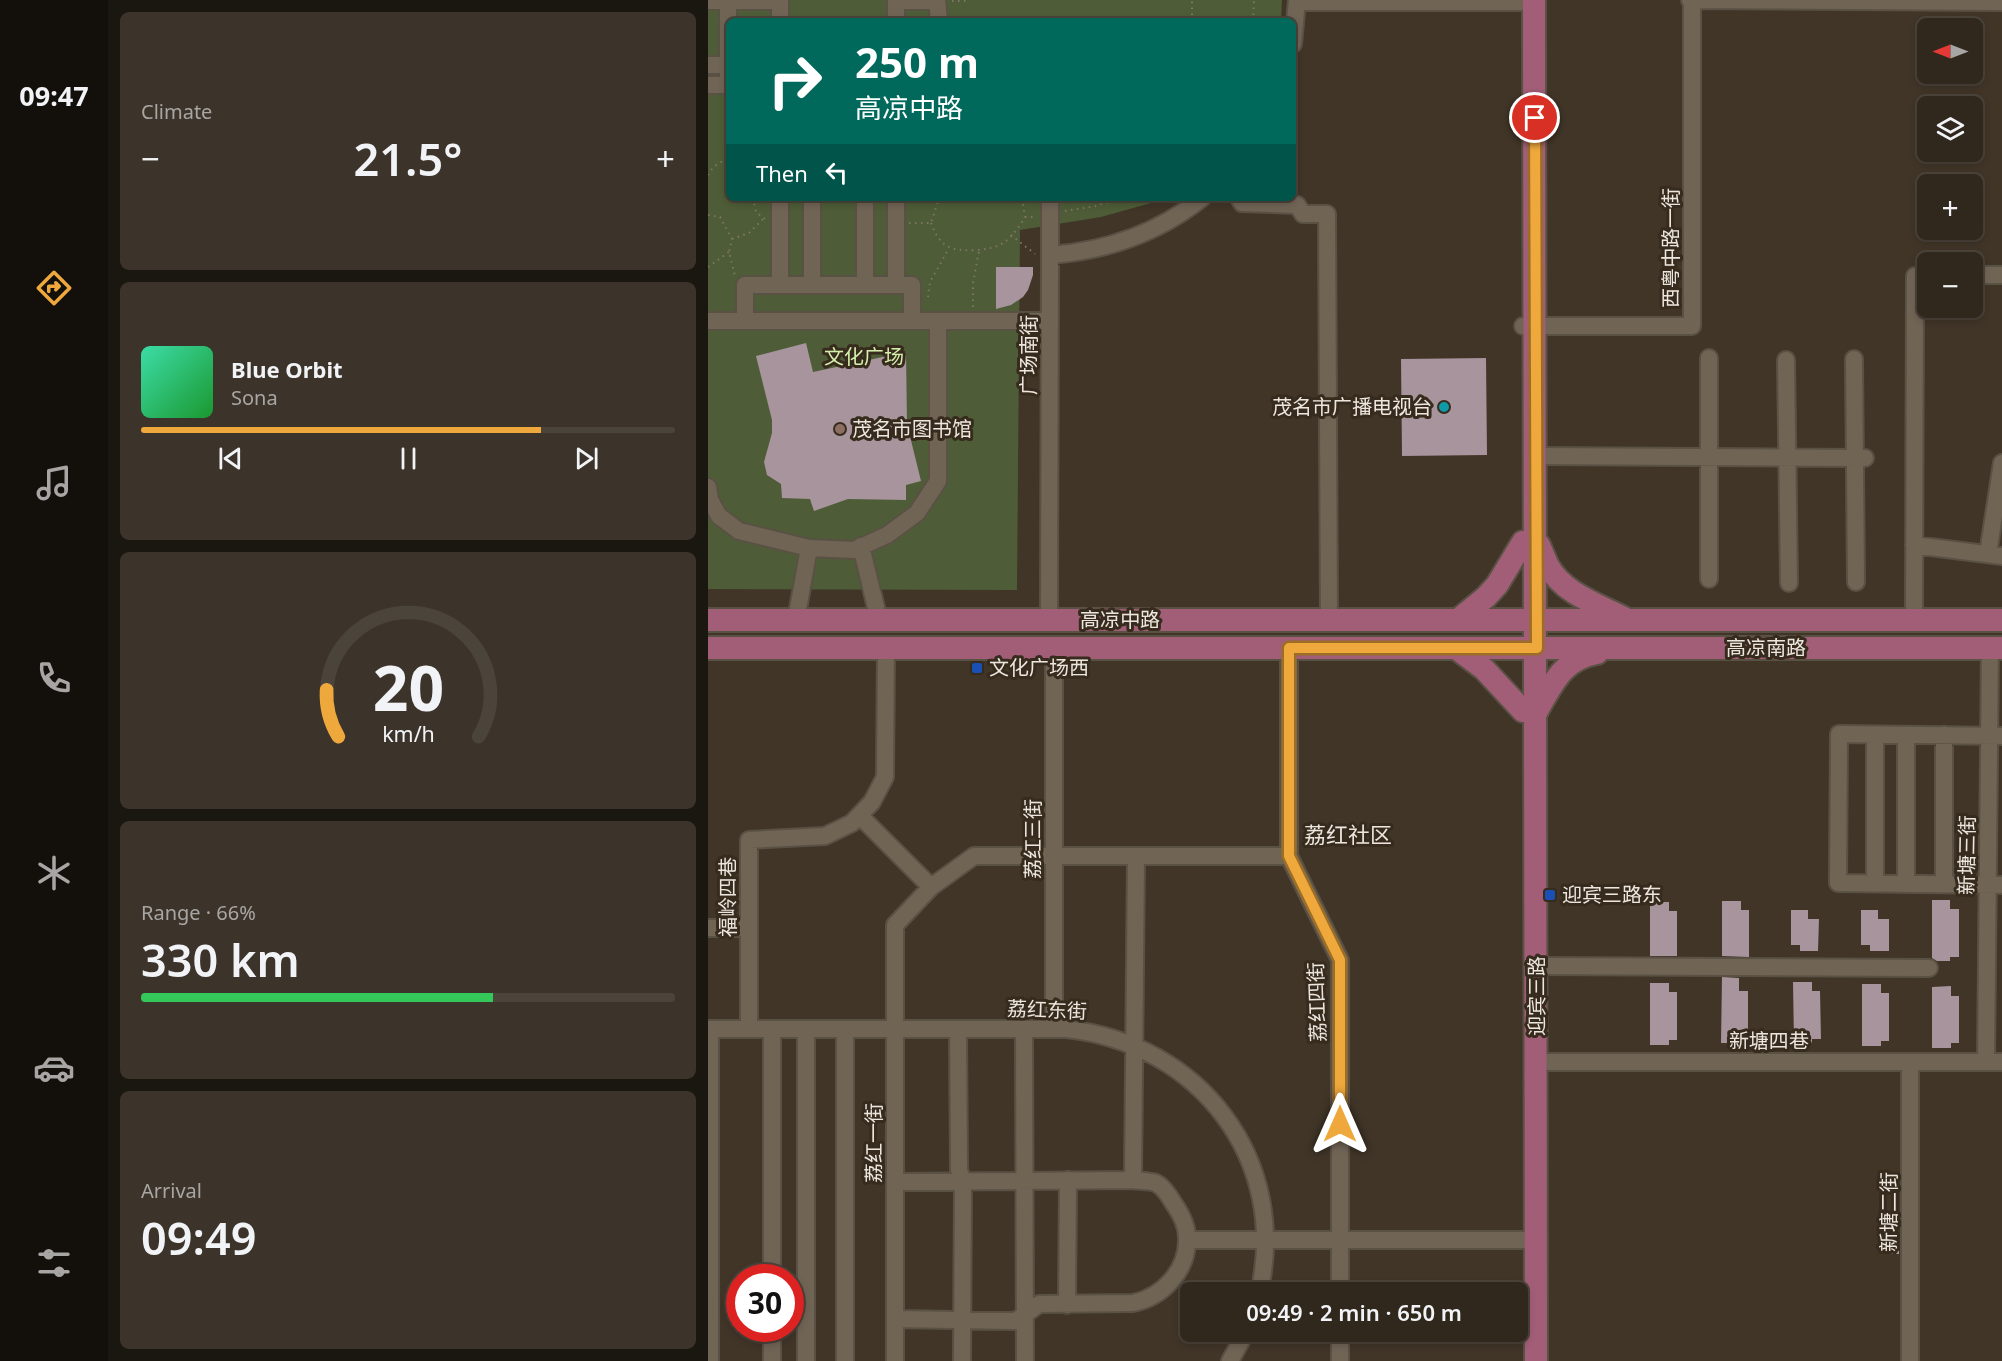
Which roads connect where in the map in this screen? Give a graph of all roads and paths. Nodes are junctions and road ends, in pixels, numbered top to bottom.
1 (728, 0) edge
2 (780, 0) edge
3 (896, 0) edge
4 (938, 0) edge
5 (1192, 0) edge
6 (1254, 0) edge
7 (708, 1) edge
8 (1297, 1) edge
9 (1528, 1) edge
10 (1699, 1) edge
11 (1746, 1) edge
12 (1776, 1) edge
13 (1810, 1) edge
14 (1842, 1) edge
15 (1877, 1) edge
16 (1913, 1) edge
17 (1944, 1) edge
18 (1979, 1) edge
19 (2002, 2) edge
20 (728, 18) edge
21 (780, 18) edge
22 (896, 18) edge
23 (939, 18) edge
24 (1192, 18) edge
25 (1253, 18) edge
26 (1295, 18) edge
27 (708, 65) edge
28 (726, 65) edge
29 (708, 85) edge
30 (726, 85) edge
31 (726, 160) edge
32 (709, 170) edge
33 (708, 175) edge
34 (754, 201) edge
35 (779, 201) edge
36 (812, 201) edge
37 (865, 201) edge
38 (896, 201) edge
39 (938, 201) edge
40 (1022, 201) edge
41 (1112, 201) edge
42 (1198, 201) edge
43 (1241, 201) edge
44 (1050, 205) edge
45 (708, 215) edge
46 (771, 219) junction
47 (896, 223) junction
48 (931, 223) junction
49 (1011, 235) junction
50 (732, 239) junction
51 (949, 248) junction
52 (979, 251) junction
53 (729, 252) junction
54 (1050, 255) junction
55 (708, 267) edge
56 (1983, 275) edge
57 (2002, 275) edge
58 (745, 285) junction
59 (780, 285) junction
60 (812, 285) junction
61 (865, 285) junction
62 (896, 285) junction
63 (1920, 318) edge
64 (708, 321) edge
65 (745, 321) junction
66 (925, 321) junction
67 (972, 321) junction
68 (1050, 321) junction
69 (1529, 326) junction
70 (1709, 358) dead end
71 (1854, 359) dead end
72 (1786, 360) dead end
73 (1536, 456) junction
74 (1710, 458) junction
75 (1787, 458) junction
76 (1860, 458) junction
77 (2002, 463) edge
78 (708, 487) edge
79 (1530, 539) junction
80 (1914, 545) junction
81 (861, 546) junction
82 (809, 548) junction
83 (1995, 555) edge
84 (1709, 579) dead end
85 (1856, 582) dead end
86 (1789, 583) dead end
87 (708, 620) edge
88 (770, 620) junction
89 (796, 620) junction
90 (879, 620) junction
91 (1050, 620) junction
92 (1329, 620) junction
93 (1367, 620) junction
94 (1458, 620) junction
95 (1628, 620) junction
96 (1717, 620) junction
97 (1914, 620) junction
98 (2002, 620) edge
99 (1531, 634) junction
100 (708, 648) edge
101 (770, 648) junction
102 (886, 648) junction
103 (1054, 648) junction
104 (1289, 648) junction
105 (1367, 648) junction
106 (1456, 648) junction
107 (1626, 648) junction
108 (1717, 648) junction
109 (1996, 648) edge
110 (1530, 712) junction
111 (1875, 735) junction
112 (1906, 735) junction
113 (1944, 735) junction
114 (1996, 736) edge
115 (860, 816) junction
116 (1054, 856) junction
117 (1136, 856) junction
118 (1289, 856) junction
119 (1875, 883) junction
120 (1906, 884) junction
121 (1944, 884) junction
122 (1995, 885) edge
123 (931, 887) junction
124 (708, 928) edge
125 (749, 928) junction
126 (1537, 966) junction
127 (1929, 968) dead end
128 (709, 1029) edge
129 (749, 1029) junction
130 (772, 1029) junction
131 (806, 1029) junction
132 (845, 1029) junction
133 (895, 1029) junction
134 (958, 1029) junction
135 (1024, 1029) junction
136 (1054, 1029) junction
137 (1134, 1046) junction
138 (1537, 1062) junction
139 (1910, 1062) junction
140 (1994, 1062) edge
141 (1068, 1180) junction
142 (1133, 1180) junction
143 (963, 1181) junction
144 (1024, 1181) junction
145 (895, 1182) junction
146 (1187, 1240) junction
147 (1265, 1240) junction
148 (1340, 1240) junction
149 (1524, 1240) junction
150 (772, 1264) edge
151 (1261, 1282) edge
152 (1340, 1282) edge
153 (1075, 1305) junction
154 (1025, 1315) junction
155 (895, 1320) junction
156 (962, 1320) junction
157 (772, 1342) edge
158 (1240, 1342) edge
159 (1340, 1342) edge
160 (710, 1361) edge
161 (772, 1361) edge
162 (806, 1361) edge
163 (845, 1361) edge
164 (895, 1361) edge
165 (962, 1361) edge
166 (1025, 1361) edge
167 (1230, 1361) edge
168 (1340, 1361) edge
169 (1524, 1361) edge
170 (1536, 1361) edge
171 (1910, 1361) edge

1 - 2 street
1 - 7 street
1 - 20 street
2 - 21 street
3 - 4 street
3 - 22 street
4 - 23 street
5 - 24 path
6 - 25 path
8 - 9 street
8 - 26 street
9 - 69 main road
10 - 11 street
10 - 69 street, 西粤中路一街
11 - 12 street
12 - 13 street
13 - 14 street
14 - 15 street
15 - 16 street
16 - 17 street
17 - 18 street
18 - 19 street
27 - 28 street
29 - 30 street
31 - 32 path
32 - 33 path
34 - 46 path
35 - 46 street
36 - 60 street
37 - 61 street
38 - 47 street
39 - 48 path
40 - 49 path
41 - 44 path
42 - 54 street
43 - 92 street
44 - 54 street, 广场南街
45 - 50 path
46 - 50 path
46 - 59 street
47 - 48 path
47 - 62 street
48 - 51 path
49 - 52 path
49 - 54 path
50 - 53 path
51 - 52 path
51 - 66 path
52 - 67 path
53 - 55 path
53 - 58 path
54 - 68 street, 广场南街
56 - 57 street
58 - 59 street
58 - 65 street
59 - 60 street
60 - 61 street
61 - 62 street
62 - 66 street
63 - 80 street
64 - 65 street
65 - 66 street
66 - 67 street
66 - 81 street
67 - 68 street
68 - 91 street, 广场南街
69 - 73 main road
69 - 79 main road
70 - 74 street
71 - 76 street
72 - 75 street
73 - 74 street
73 - 79 main road
74 - 75 street
74 - 84 street
75 - 76 street
75 - 86 street
76 - 85 street
77 - 83 street
78 - 82 street
79 - 94 main road
79 - 95 main road
79 - 99 main road, 迎宾三路
80 - 83 street
80 - 97 street
81 - 82 street
81 - 90 street
82 - 89 street
87 - 88 main road, 高凉中路
88 - 89 main road, 高凉中路
88 - 101 main road
89 - 90 main road, 高凉中路
90 - 91 main road, 高凉中路
91 - 92 main road, 高凉中路
92 - 93 main road, 高凉中路
93 - 94 main road, 高凉中路
93 - 105 main road
94 - 99 main road, 高凉中路
95 - 96 main road, 高凉南路
95 - 99 main road, 高凉南路
96 - 97 main road, 高凉南路
96 - 108 main road
97 - 98 main road, 高凉南路
99 - 106 main road, 高凉中路
99 - 107 main road, 高凉南路
99 - 110 main road, 迎宾三路
100 - 101 main road, 高凉中路
101 - 102 main road, 高凉中路
102 - 103 main road, 高凉中路
102 - 115 street, 福岭四巷
103 - 104 main road, 高凉中路
103 - 116 street, 荔红三街
104 - 105 main road, 高凉中路
104 - 118 street, 荔红四街
105 - 106 main road, 高凉中路
106 - 110 main road
107 - 108 main road, 高凉南路
107 - 110 main road
108 - 109 main road, 高凉南路
109 - 114 street, 新塘三街
110 - 126 main road, 迎宾三路
110 - 149 main road, 迎宾三路
111 - 112 street
111 - 119 street
111 - 119 street
112 - 113 street
112 - 120 street
113 - 114 street
113 - 121 street
114 - 122 street, 新塘三街
115 - 123 street
115 - 125 street, 福岭四巷
116 - 117 street
116 - 123 street
116 - 136 street, 荔红三街
117 - 118 street
117 - 137 street
118 - 148 street, 荔红四街
119 - 120 street
120 - 121 street
121 - 122 street
122 - 140 street, 新塘三街
123 - 133 street, 荔红一街
124 - 125 street
125 - 129 street, 福岭四巷
126 - 127 street
126 - 138 main road, 迎宾三路
128 - 129 street, 荔红东街
128 - 160 street
129 - 130 street, 荔红东街
130 - 131 street, 荔红东街
130 - 150 street
131 - 132 street, 荔红东街
131 - 162 street
132 - 133 street, 荔红东街
132 - 163 street
133 - 134 street, 荔红东街
133 - 145 street, 荔红一街
134 - 135 street, 荔红东街
134 - 143 street
135 - 136 street, 荔红东街
135 - 144 street
136 - 137 street, 荔红东街
137 - 142 street
137 - 147 street, 荔红东街
138 - 139 street, 新塘四巷
138 - 170 main road, 迎宾三路
139 - 140 street, 新塘四巷
139 - 171 street, 新塘二街
141 - 142 street
141 - 144 street
141 - 153 street
142 - 146 street
143 - 144 street
143 - 145 street
143 - 156 street
144 - 154 street
145 - 155 street, 荔红一街
146 - 147 street
146 - 153 street
147 - 148 street
147 - 151 street, 荔红东街
148 - 149 street
148 - 152 street, 荔红四街
149 - 169 main road, 迎宾三路
153 - 154 street
154 - 156 street
154 - 166 street
155 - 156 street
155 - 164 street, 荔红一街
156 - 165 street
157 - 161 street
158 - 167 street
159 - 168 street

